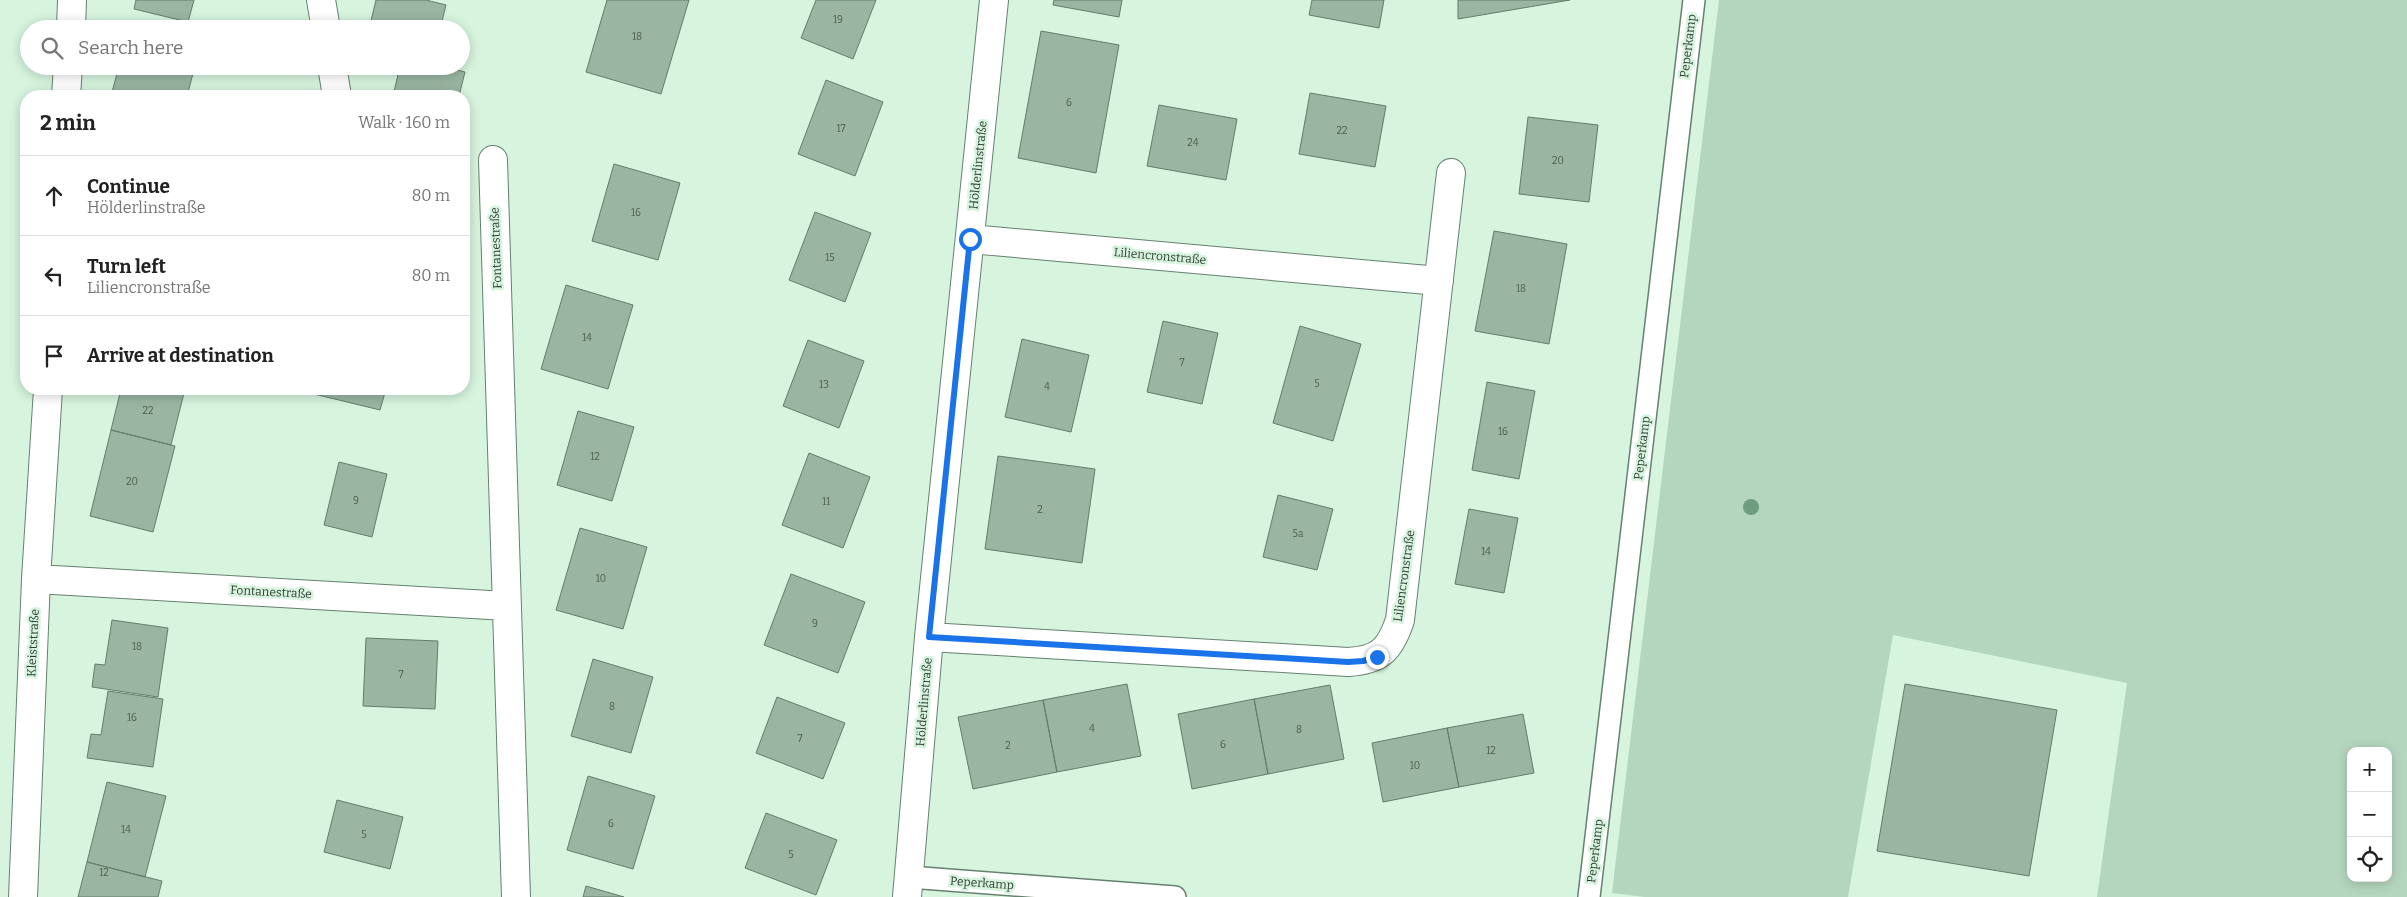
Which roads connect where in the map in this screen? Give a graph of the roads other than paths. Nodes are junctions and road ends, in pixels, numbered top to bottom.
1 (72, 0) edge
2 (321, 0) edge
3 (994, 0) edge
4 (1694, 0) edge
5 (71, 20) edge
6 (324, 20) edge
7 (67, 75) edge
8 (334, 75) edge
9 (66, 90) edge
10 (336, 90) edge
11 (493, 160) dead end
12 (1451, 174) dead end
13 (970, 239) junction
14 (1439, 281) junction
15 (48, 395) edge
16 (36, 579) junction
17 (507, 606) junction
18 (929, 637) junction
19 (908, 887) edge
20 (22, 897) edge
21 (516, 897) edge
22 (1174, 897) edge
23 (1590, 897) edge

1 - 5 street
2 - 6 street
3 - 13 street, Hölderlinstraße
4 - 23 lane, Peperkamp
7 - 9 street
8 - 10 street
11 - 17 street, Fontanestraße
12 - 14 street, Liliencronstraße
13 - 14 street, Liliencronstraße
13 - 18 street, Hölderlinstraße
14 - 18 street, Liliencronstraße
15 - 16 street, Kleiststraße
16 - 17 street, Fontanestraße
16 - 20 street, Kleiststraße
17 - 21 street, Fontanestraße
18 - 19 street, Hölderlinstraße
19 - 22 lane, Peperkamp

